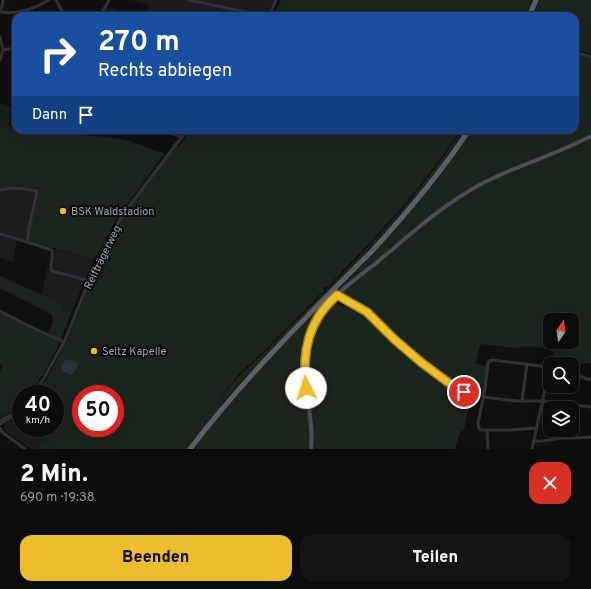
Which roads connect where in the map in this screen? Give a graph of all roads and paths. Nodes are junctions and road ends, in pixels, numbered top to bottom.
1 (3, 0) edge
2 (49, 0) edge
3 (56, 0) edge
4 (109, 0) edge
5 (189, 0) edge
6 (276, 0) edge
7 (536, 0) edge
8 (0, 9) edge
9 (22, 12) edge
10 (63, 12) edge
11 (102, 12) edge
12 (246, 12) edge
13 (271, 12) edge
14 (531, 12) edge
15 (12, 13) edge
16 (0, 37) edge
17 (12, 49) edge
18 (2, 50) junction
19 (579, 53) edge
20 (591, 57) edge
21 (0, 60) edge
22 (174, 134) edge
23 (184, 134) edge
24 (465, 134) edge
25 (591, 136) edge
26 (182, 137) junction
27 (0, 190) edge
28 (0, 234) edge
29 (27, 242) junction
30 (89, 281) junction
31 (337, 295) junction
32 (0, 311) edge
33 (64, 342) junction
34 (527, 364) junction
35 (543, 366) edge
36 (579, 376) edge
37 (591, 379) edge
38 (39, 385) edge
39 (544, 393) edge
40 (484, 397) junction
41 (522, 401) junction
42 (542, 401) junction
43 (579, 406) edge
44 (591, 407) edge
45 (12, 416) edge
46 (0, 423) edge
47 (0, 428) edge
48 (537, 428) junction
49 (487, 430) junction
50 (5, 434) junction
51 (591, 437) edge
52 (564, 438) joint
53 (534, 441) junction
54 (25, 449) edge
55 (190, 449) edge
56 (311, 449) edge
57 (488, 449) edge
58 (532, 449) edge

1 - 8 street
2 - 9 street
3 - 10 street
4 - 11 street
5 - 12 street
6 - 13 street
7 - 14 highway
8 - 15 street
16 - 18 street
17 - 18 street
18 - 21 street
19 - 20 street
22 - 26 street
23 - 26 street, Reifträgerweg
24 - 55 highway
25 - 31 main road
26 - 30 street, Reifträgerweg
27 - 29 street
28 - 29 street
29 - 30 street
30 - 33 street, Reifträgerweg
31 - 40 street
31 - 56 main road
32 - 33 street
33 - 38 street, Reifträgerweg
34 - 35 street
34 - 40 street
34 - 41 street
36 - 37 street
39 - 42 street
40 - 41 street
40 - 49 street
41 - 42 street
42 - 48 street
43 - 44 street
45 - 46 street
46 - 50 street
47 - 50 street
48 - 49 street
48 - 53 street
49 - 57 street
50 - 54 street
51 - 52 street
52 - 53 street
53 - 58 street

